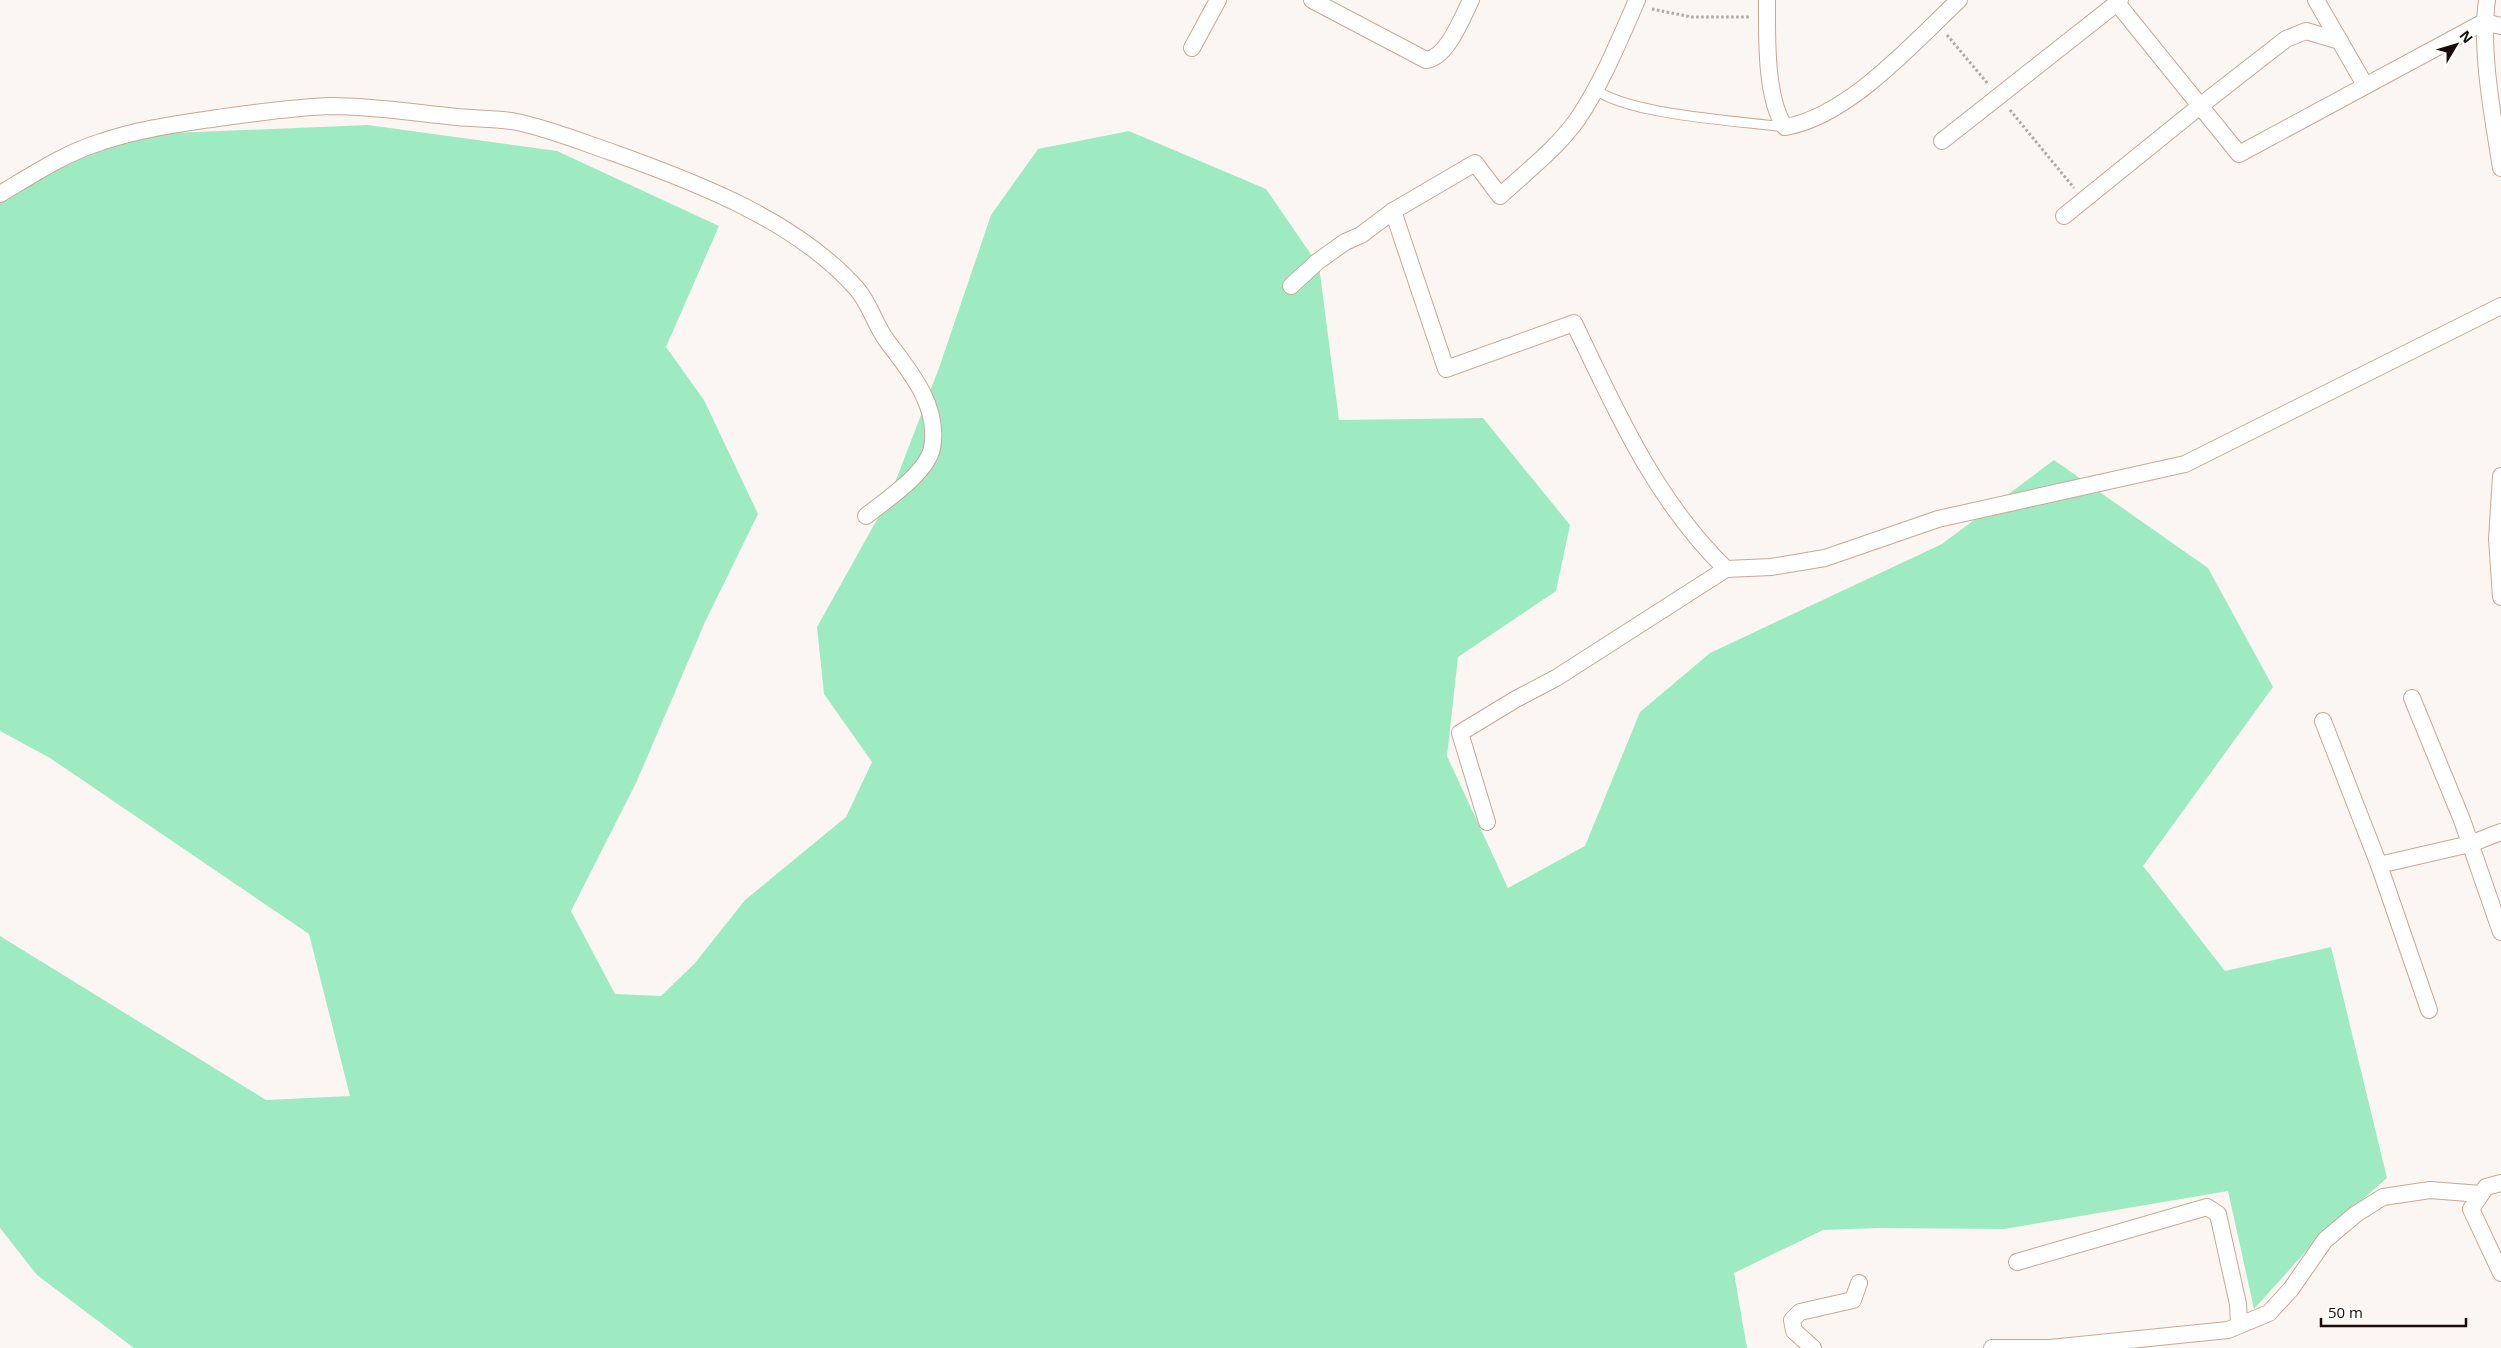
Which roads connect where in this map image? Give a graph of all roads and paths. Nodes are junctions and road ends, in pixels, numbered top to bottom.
1 (1218, 0) edge
2 (1312, 0) edge
3 (1472, 0) edge
4 (1959, 0) edge
5 (2316, 0) edge
6 (2487, 0) edge
7 (2119, 1) edge
8 (1636, 3) edge
9 (1767, 8) edge
10 (2484, 22) junction
11 (2501, 26) edge
12 (2340, 41) junction
13 (1192, 48) dead end
14 (2365, 84) junction
15 (1596, 90) junction
16 (2200, 106) junction
17 (1785, 127) junction
18 (1942, 141) dead end
19 (2501, 168) edge
20 (0, 194) edge
21 (1393, 211) junction
22 (2064, 216) dead end
23 (1291, 286) dead end
24 (2501, 306) edge
25 (2501, 476) edge
26 (866, 516) dead end
27 (2499, 540) edge
28 (1726, 569) junction
29 (2501, 597) edge
30 (2412, 698) dead end
31 (2323, 721) dead end
32 (1487, 822) dead end
33 (2501, 832) edge
34 (2470, 844) junction
35 (2379, 865) junction
36 (2501, 932) edge
37 (2429, 1010) dead end
38 (2501, 1183) edge
39 (2481, 1194) junction
40 (2017, 1262) dead end
41 (2501, 1273) edge
42 (1859, 1284) dead end
43 (2239, 1324) junction
44 (1813, 1348) edge
45 (1992, 1348) edge

1 - 13 street
2 - 3 street
4 - 17 street
5 - 12 street
6 - 10 street
7 - 16 street
7 - 18 street
8 - 9 path
8 - 15 street
9 - 17 street
10 - 11 street
10 - 14 street
10 - 19 street
12 - 14 street
12 - 16 street
14 - 16 street
15 - 17 lane
15 - 21 street
16 - 22 street
20 - 26 street
21 - 23 street
21 - 28 street
24 - 28 street
25 - 27 street
27 - 29 street
28 - 32 street
30 - 34 street
31 - 35 street
33 - 34 street
34 - 35 street
34 - 36 street
35 - 37 street
38 - 39 street
39 - 41 street
39 - 43 street
40 - 43 street
42 - 44 street
43 - 45 street

